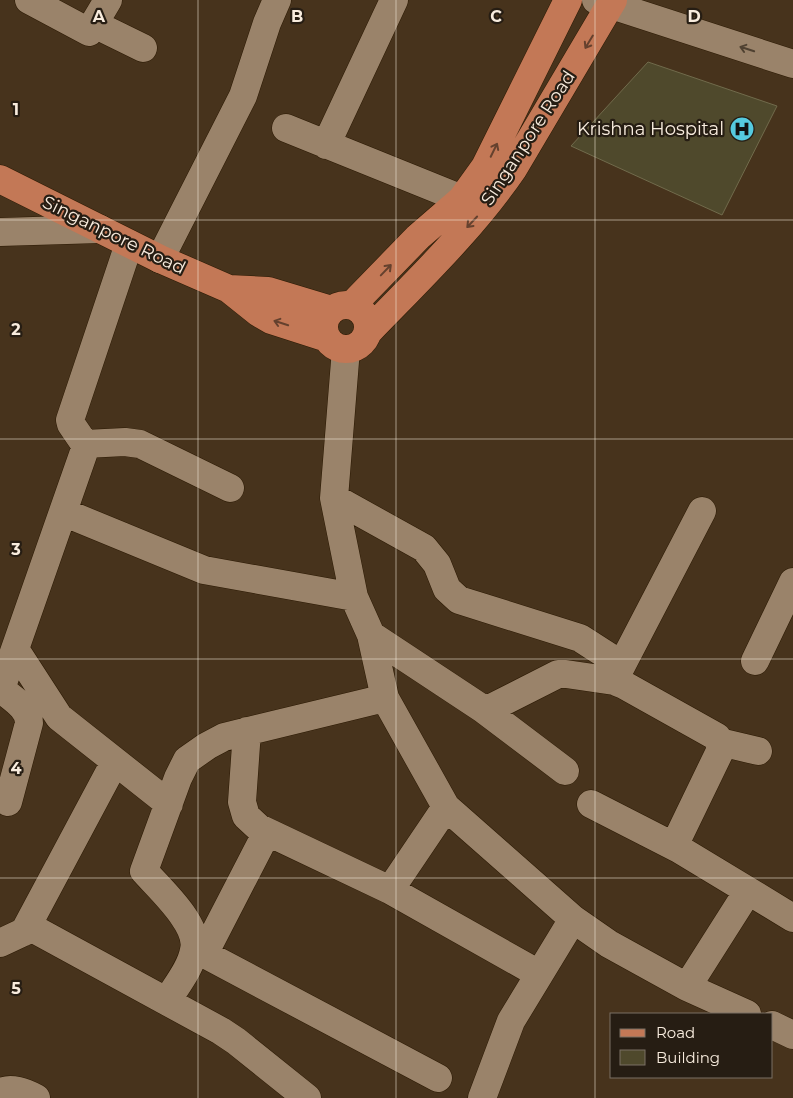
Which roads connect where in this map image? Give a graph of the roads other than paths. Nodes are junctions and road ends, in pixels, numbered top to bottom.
1 (29, 0) edge
2 (108, 0) edge
3 (277, 0) edge
4 (394, 0) edge
5 (568, 0) edge
6 (607, 1) edge
7 (94, 24) junction
8 (143, 48) dead end
9 (793, 64) edge
10 (286, 128) dead end
11 (326, 144) junction
12 (0, 179) edge
13 (462, 199) junction
14 (100, 230) junction
15 (0, 232) edge
16 (129, 244) junction
17 (160, 259) junction
18 (229, 289) junction
19 (341, 308) junction
20 (368, 332) junction
21 (337, 344) junction
22 (85, 444) junction
23 (230, 488) dead end
24 (334, 498) junction
25 (702, 511) dead end
26 (63, 512) junction
27 (793, 582) edge
28 (354, 597) junction
29 (783, 627) edge
30 (371, 635) junction
31 (15, 649) junction
32 (755, 661) dead end
33 (618, 673) junction
34 (1, 689) edge
35 (385, 698) junction
36 (483, 709) junction
37 (247, 731) junction
38 (720, 742) junction
39 (758, 751) dead end
40 (110, 771) dead end
41 (566, 771) dead end
42 (8, 802) dead end
43 (169, 804) junction
44 (591, 804) dead end
45 (446, 807) junction
46 (267, 832) junction
47 (679, 850) junction
48 (390, 890) junction
49 (748, 891) junction
50 (793, 918) edge
51 (573, 919) junction
52 (12, 937) edge
53 (199, 952) junction
54 (539, 974) junction
55 (687, 987) junction
56 (167, 1001) junction
57 (745, 1013) edge
58 (773, 1025) edge
59 (793, 1035) edge
60 (438, 1078) dead end
61 (0, 1093) edge
62 (36, 1098) edge
63 (307, 1098) edge
64 (482, 1098) edge

1 - 7 street
2 - 7 street
3 - 17 street
4 - 11 street
13 -> 5 main road, Singanpore Road
9 -> 6 street
6 -> 20 main road, Singanpore Road
7 - 8 street
10 - 11 street
11 - 13 street
12 - 14 main road, Singanpore Road
19 -> 13 main road, Singanpore Road
14 - 15 street
14 - 16 main road, Singanpore Road
16 - 17 main road, Singanpore Road
16 - 22 street
17 - 18 main road, Singanpore Road
18 - 19 main road, Singanpore Road
21 -> 18 main road, Singanpore Road
19 - 20 main road
19 - 21 main road
20 - 21 main road
21 - 24 street
22 - 23 street
22 - 26 street
24 - 28 street
24 - 33 street
25 - 33 street
26 - 28 street
26 - 31 street
27 - 29 street
28 - 30 street
29 - 32 street
30 - 35 street
30 - 36 street
31 - 34 street
31 - 43 street
33 - 36 street
33 - 38 street
34 - 42 street
35 - 37 street
35 - 45 street
36 - 41 street
37 - 43 street
37 - 46 street
38 - 39 street
38 - 47 street
40 - 52 street
43 - 53 street
44 - 47 street
45 - 48 street
45 - 51 street
46 - 48 street
46 - 53 street
47 - 49 street
48 - 54 street
49 - 50 street
49 - 55 street
51 - 54 street
51 - 55 street
52 - 56 street
53 - 56 street
53 - 60 street
54 - 64 street
55 - 57 street
56 - 63 street
58 - 59 street
61 - 62 street

